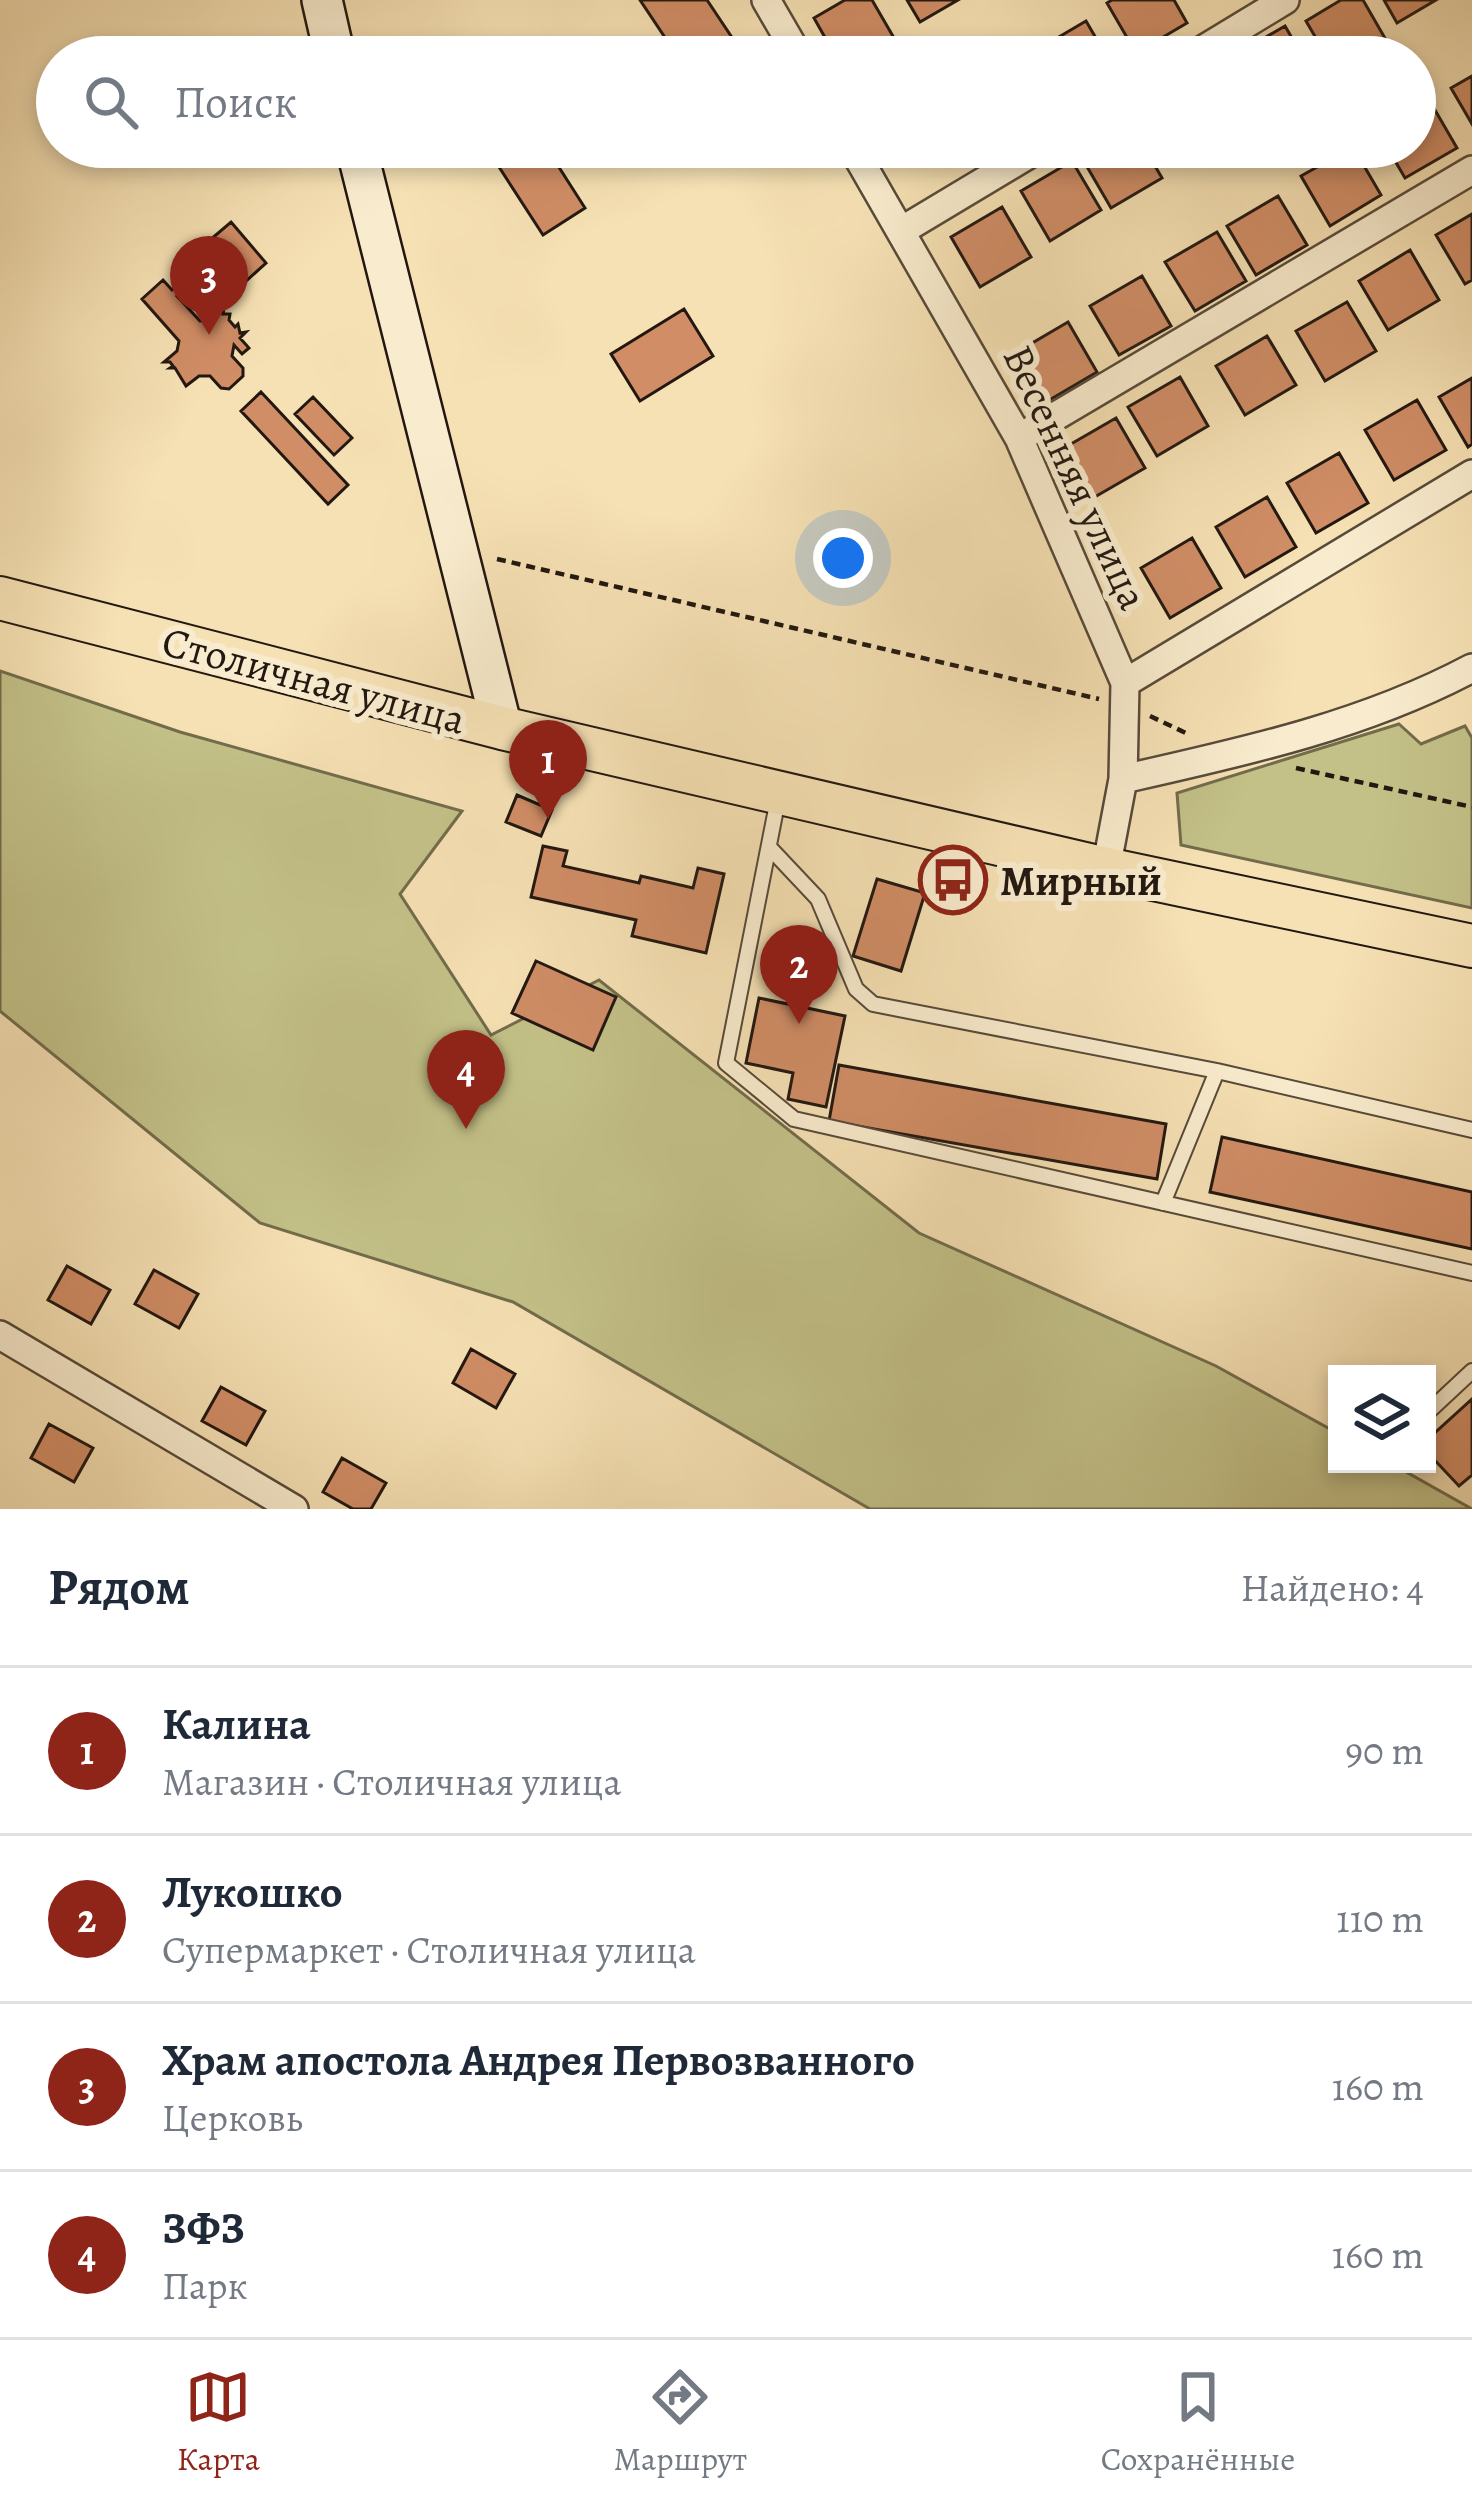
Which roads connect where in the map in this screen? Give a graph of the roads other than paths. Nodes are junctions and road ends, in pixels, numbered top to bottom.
1 (322, 0) edge
2 (766, 0) edge
3 (1286, 0) edge
4 (330, 36) edge
5 (787, 36) edge
6 (1226, 36) edge
7 (361, 168) edge
8 (864, 168) edge
9 (1006, 168) edge
10 (1472, 170) edge
11 (902, 231) junction
12 (1019, 438) junction
13 (1472, 474) edge
14 (0, 598) edge
15 (1472, 668) edge
16 (1126, 694) junction
17 (502, 728) junction
18 (1123, 779) junction
19 (779, 794) junction
20 (769, 847) junction
21 (1106, 869) junction
22 (1472, 946) edge
23 (1217, 1071) junction
24 (1472, 1130) edge
25 (1163, 1203) junction
26 (1472, 1274) edge
27 (0, 1335) edge
28 (1472, 1371) edge
29 (1436, 1405) edge
30 (294, 1509) edge

1 - 4 main road
2 - 5 street
3 - 6 street
7 - 17 main road
8 - 11 street, Весенняя улица
9 - 11 street
10 - 12 street
11 - 12 street, Весенняя улица
12 - 16 street, Весенняя улица
13 - 16 street
14 - 17 main road, Столичная улица
15 - 18 street
16 - 18 street, Весенняя улица
17 - 19 main road, Столичная улица
18 - 21 street, Весенняя улица
19 - 20 lane
19 - 21 main road, Столичная улица
20 - 23 lane
20 - 25 lane
21 - 22 main road, Столичная улица
23 - 24 lane
23 - 25 lane
25 - 26 lane
27 - 30 street
28 - 29 lane

